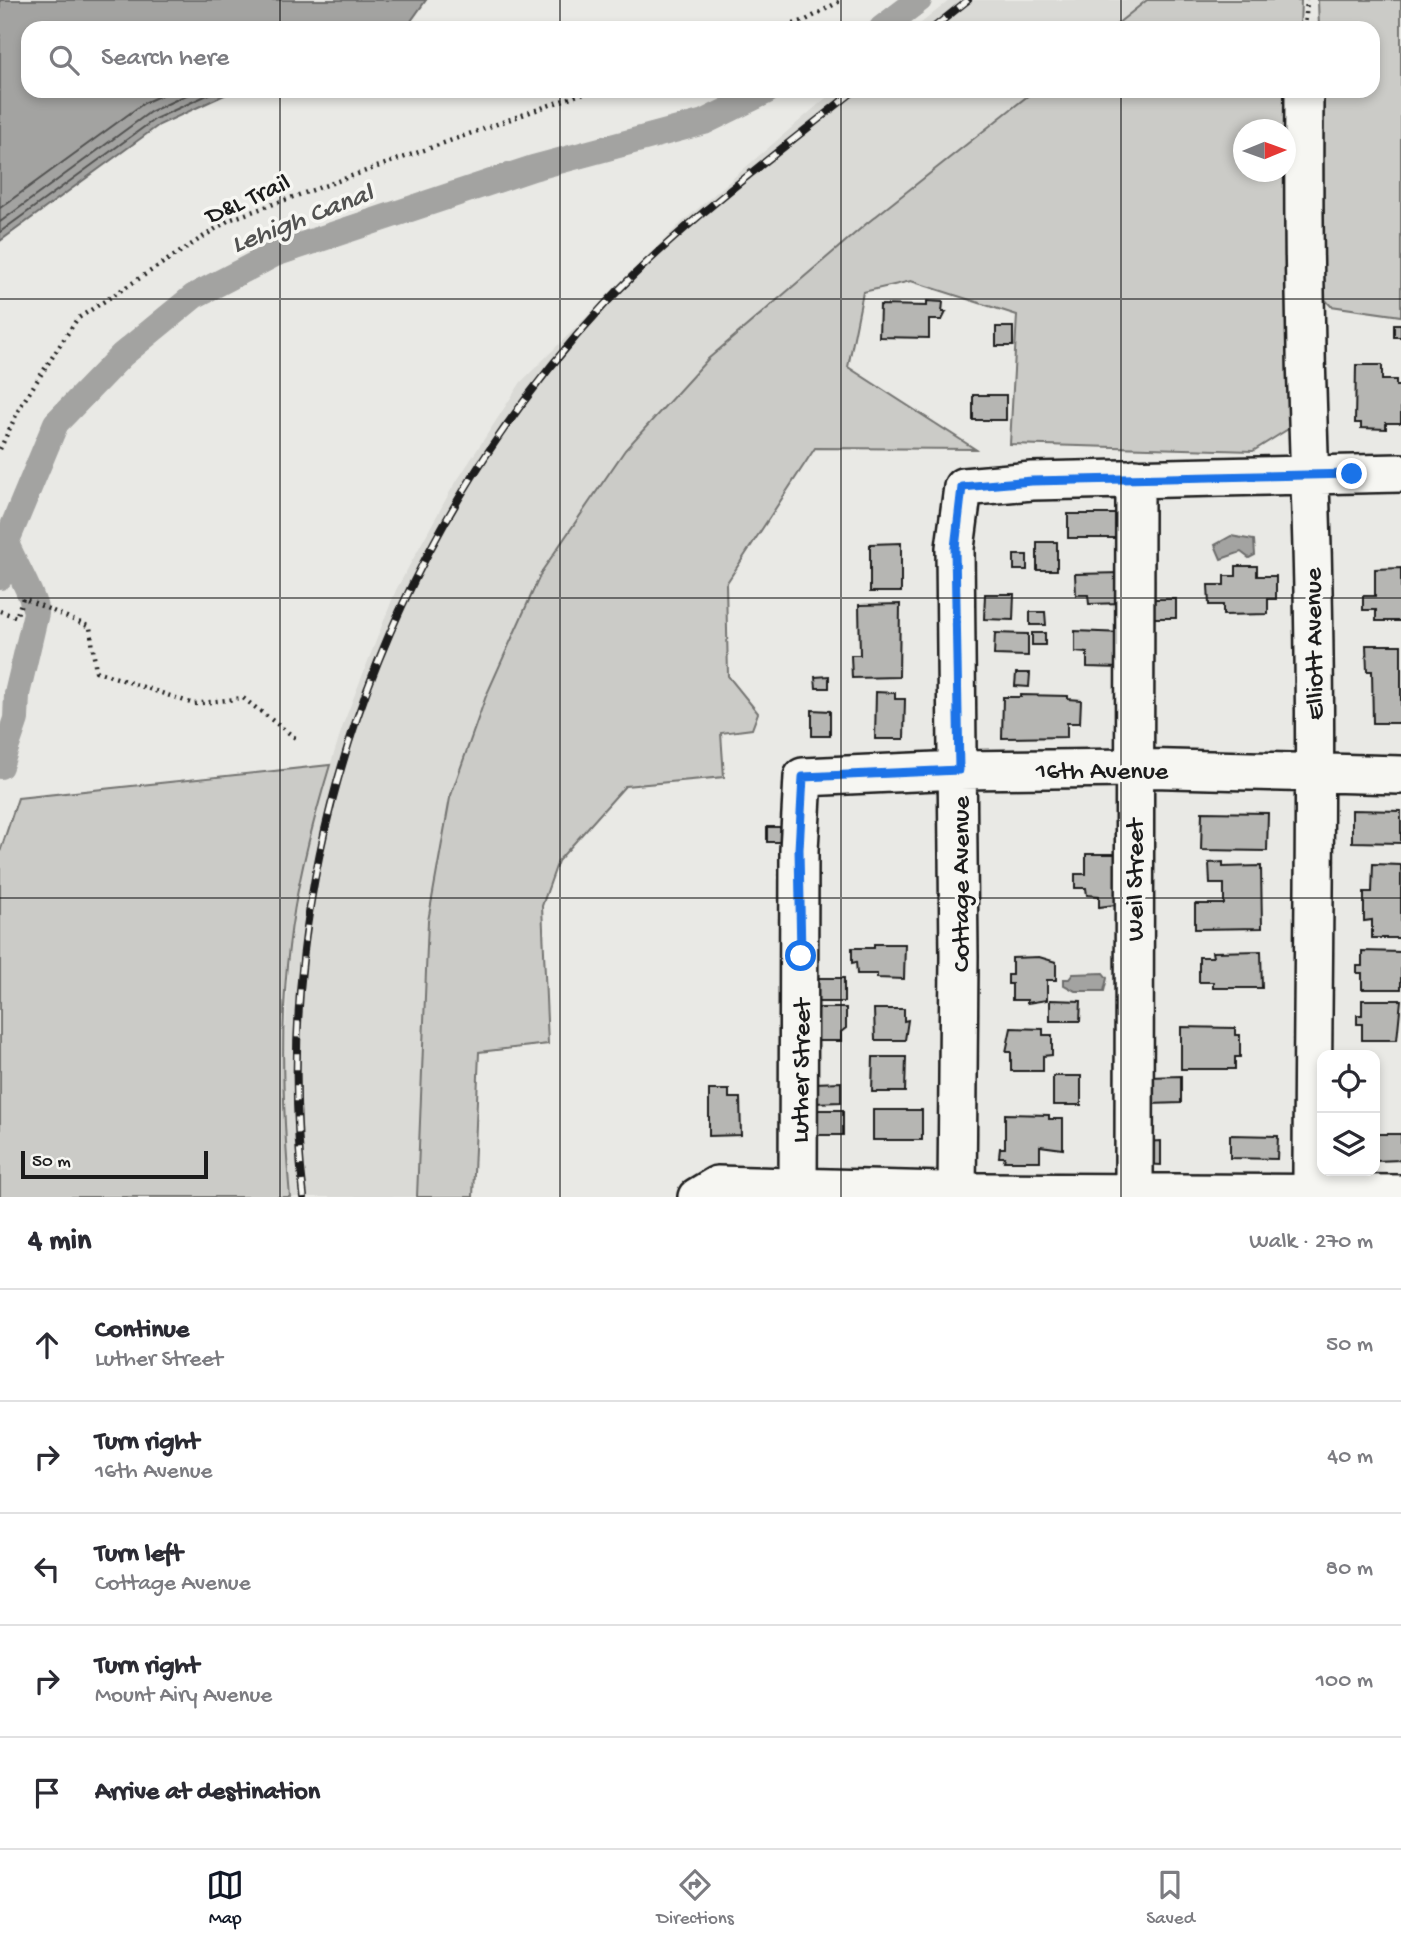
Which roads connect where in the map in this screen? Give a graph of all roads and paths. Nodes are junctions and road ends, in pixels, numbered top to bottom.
1 (842, 0) edge
2 (1307, 0) edge
3 (803, 21) edge
4 (1306, 21) edge
5 (569, 98) edge
6 (1304, 98) edge
7 (0, 449) edge
8 (1401, 473) edge
9 (1309, 476) junction
10 (1135, 478) junction
11 (0, 611) edge
12 (298, 740) dead end
13 (1133, 768) junction
14 (959, 770) junction
15 (1313, 774) junction
16 (1401, 775) edge
17 (803, 777) joint
18 (798, 1193) edge
19 (957, 1194) edge
20 (1401, 1194) edge
21 (1133, 1195) edge
22 (1312, 1195) edge
23 (697, 1197) edge

1 - 3 path
2 - 4 path
5 - 7 path, D&L Trail
6 - 9 street, Elliott Avenue
8 - 9 street
9 - 10 street
9 - 15 street, Elliott Avenue
10 - 13 street, Weil Street
10 - 14 street, Cottage Avenue
11 - 12 path
13 - 14 street, 16th Avenue
13 - 15 street, 16th Avenue
13 - 21 street, Weil Street
14 - 17 street, 16th Avenue
14 - 19 street, Cottage Avenue
15 - 16 street, 16th Avenue
15 - 22 street, Elliott Avenue
17 - 18 street, Luther Street
18 - 19 street
18 - 23 street
19 - 21 street
20 - 22 street
21 - 22 street

